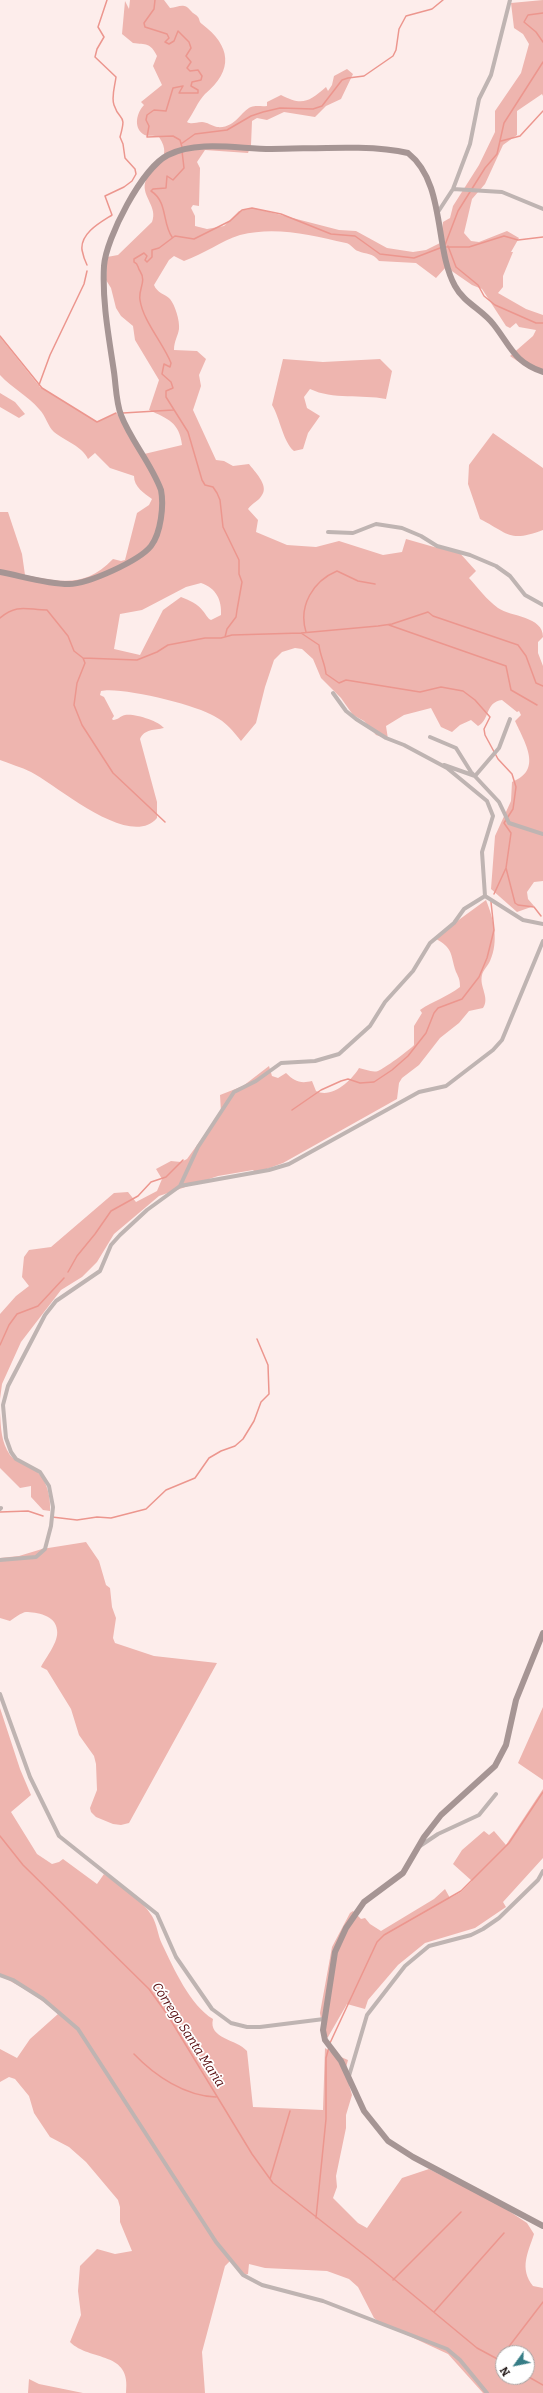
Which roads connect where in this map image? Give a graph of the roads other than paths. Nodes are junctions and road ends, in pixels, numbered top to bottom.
1 (510, 0) edge
2 (453, 189) junction
3 (543, 209) edge
4 (438, 212) junction
5 (543, 372) edge
6 (328, 532) dead end
7 (0, 572) edge
8 (543, 605) edge
9 (333, 693) dead end
10 (510, 719) dead end
11 (430, 737) dead end
12 (441, 764) junction
13 (474, 776) junction
14 (543, 834) edge
15 (485, 896) junction
16 (543, 924) edge
17 (543, 941) edge
18 (180, 1186) junction
19 (0, 1560) edge
20 (543, 1633) edge
21 (0, 1694) edge
22 (496, 1794) dead end
23 (418, 1847) junction
24 (543, 1871) edge
25 (0, 1975) edge
26 (324, 2019) junction
27 (348, 2076) junction
28 (543, 2226) edge
29 (487, 2393) edge

1 - 2 street
2 - 3 street
2 - 4 street
4 - 5 street
4 - 7 street
6 - 8 street
9 - 12 street
10 - 13 street
11 - 13 street
12 - 13 street
12 - 15 street
13 - 14 street
15 - 16 street
15 - 18 street
17 - 18 street
18 - 19 street
20 - 23 street
21 - 26 street
22 - 23 street
23 - 26 street
24 - 27 street
25 - 29 street
26 - 27 street
27 - 28 street

